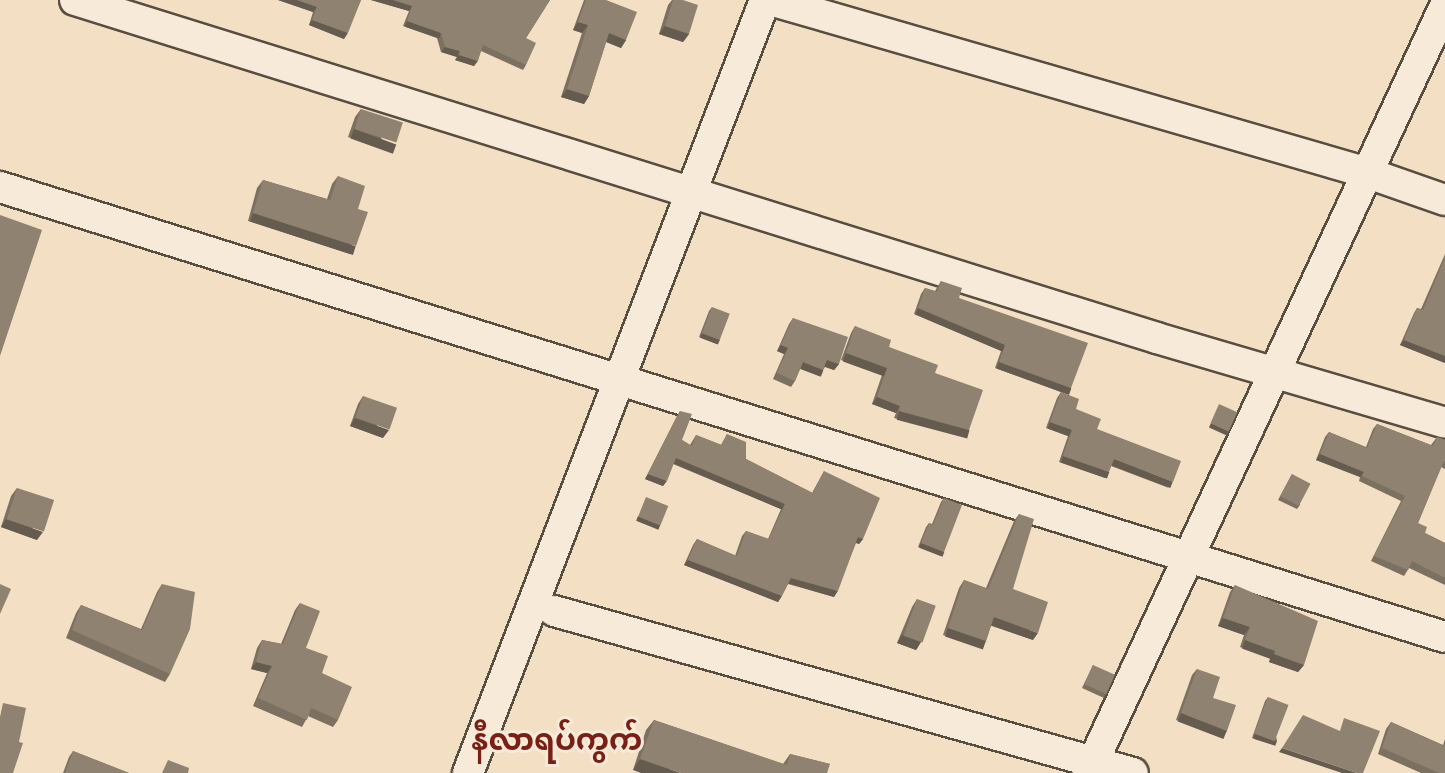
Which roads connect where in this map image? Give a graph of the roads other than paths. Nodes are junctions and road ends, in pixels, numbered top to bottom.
1 (75, 0) edge
2 (768, 0) edge
3 (1445, 6) edge
4 (1368, 173) junction
5 (0, 187) edge
6 (689, 192) junction
7 (1445, 200) edge
8 (1275, 373) junction
9 (618, 378) junction
10 (1445, 422) edge
11 (1190, 555) junction
12 (554, 611) dead end
13 (1445, 637) edge
14 (1091, 767) edge
15 (468, 773) edge
16 (1133, 773) edge

1 - 6 street
2 - 4 street
2 - 6 street
3 - 4 street
4 - 7 street
4 - 8 street
5 - 9 street
6 - 8 street
6 - 9 street
8 - 10 street
8 - 11 street
9 - 11 street
9 - 15 street
11 - 13 street
11 - 14 street
12 - 14 street
14 - 16 street

